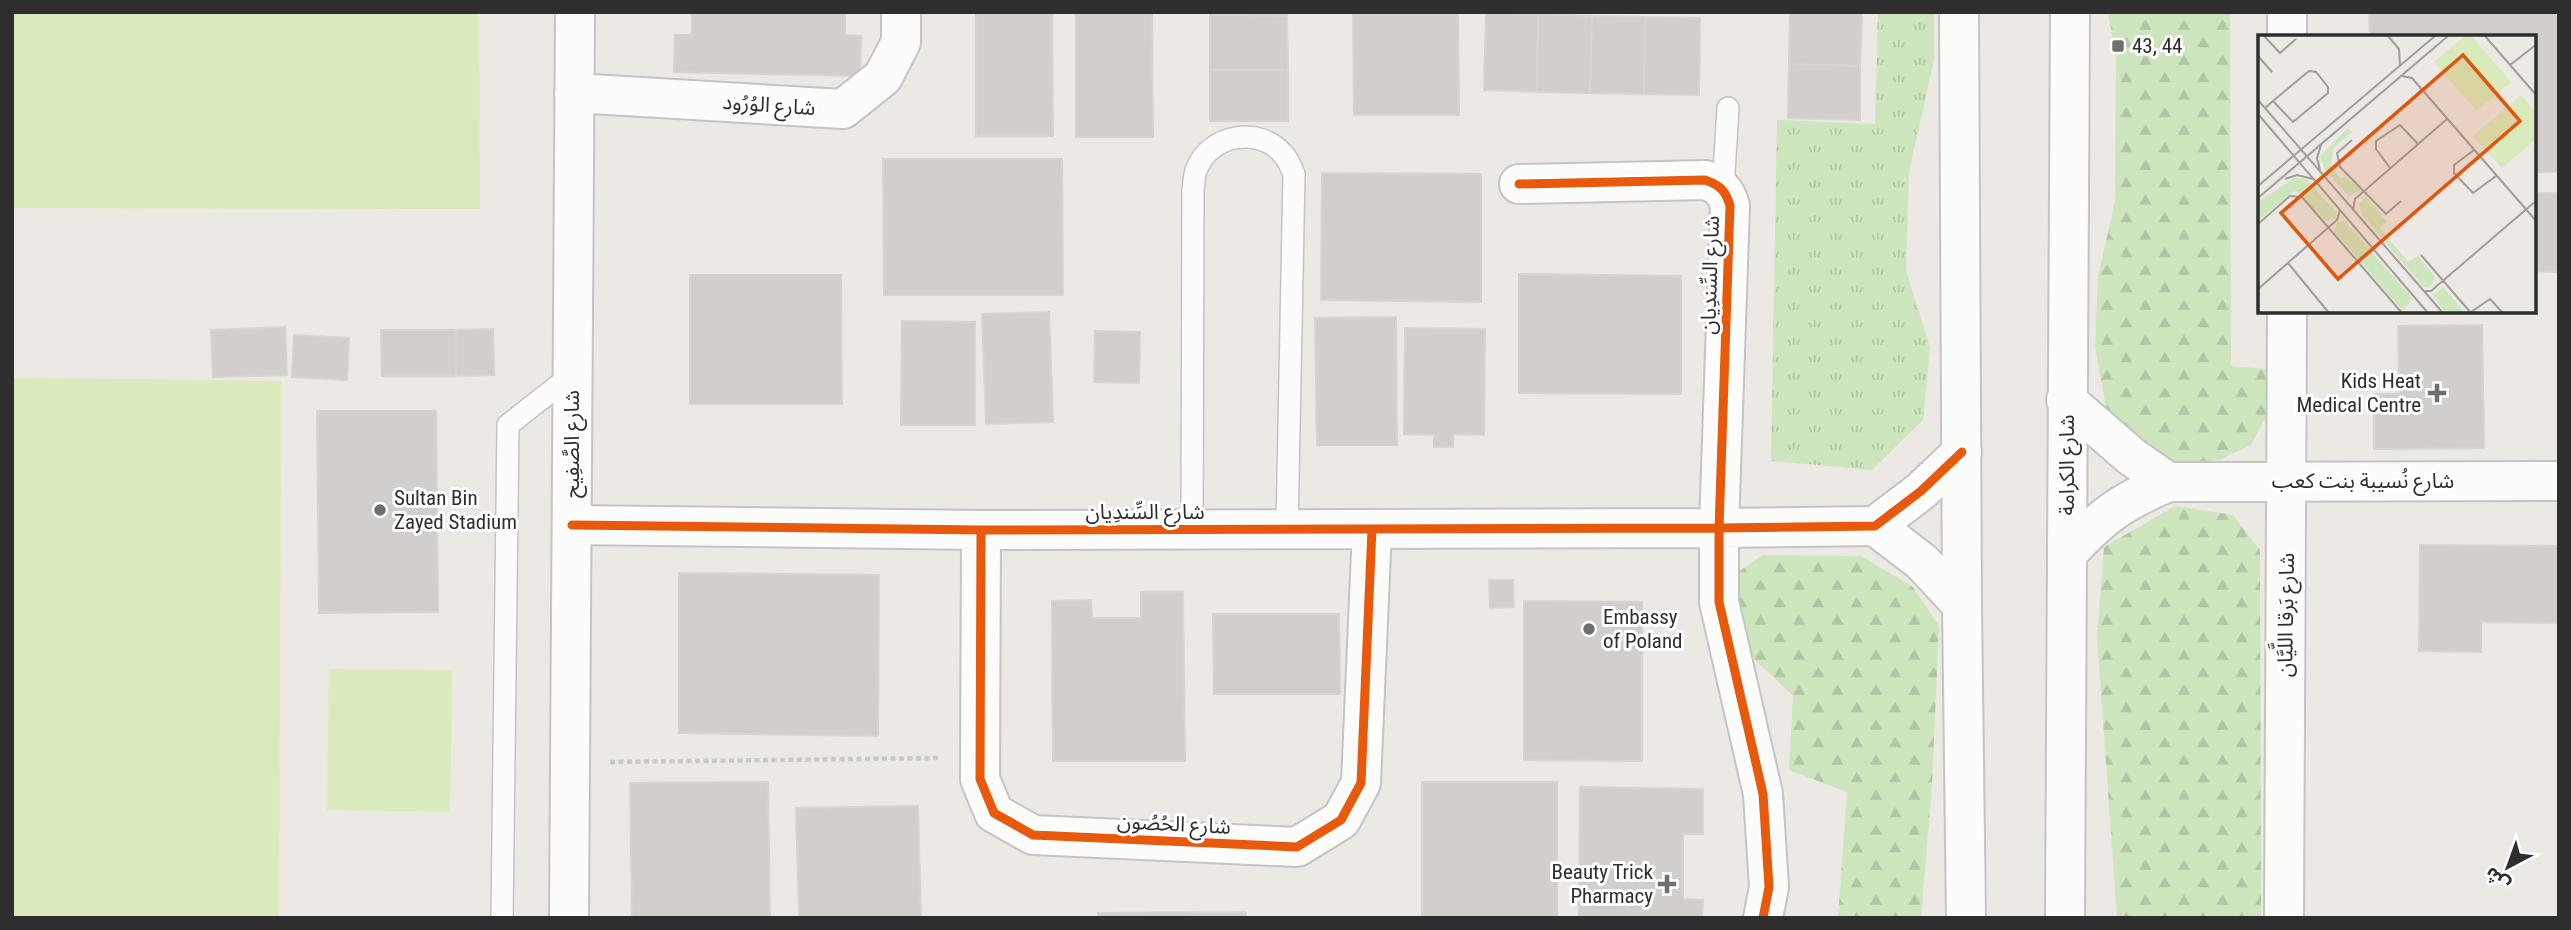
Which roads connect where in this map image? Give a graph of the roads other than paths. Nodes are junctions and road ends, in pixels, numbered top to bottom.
1 (575, 12) edge
2 (901, 12) edge
3 (1959, 12) edge
4 (2070, 12) edge
5 (2287, 12) edge
6 (2287, 35) edge
7 (574, 93) junction
8 (1728, 108) dead end
9 (1519, 184) dead end
10 (1723, 189) junction
11 (2287, 313) edge
12 (573, 374) junction
13 (2066, 400) junction
14 (1962, 452) junction
15 (2287, 481) junction
16 (2559, 481) edge
17 (2168, 482) junction
18 (572, 525) junction
19 (1875, 526) junction
20 (1719, 528) junction
21 (1372, 529) junction
22 (981, 530) junction
23 (1192, 530) junction
24 (1287, 530) junction
25 (2067, 554) junction
26 (1962, 605) junction
27 (502, 918) edge
28 (569, 918) edge
29 (1763, 918) edge
30 (1966, 918) edge
31 (2065, 918) edge
32 (2284, 918) edge

1 - 7 street, شارع الصَّفِيح
2 - 7 street, شارع الوُرُود
3 - 14 street
4 - 13 street, شارع الكرامة
5 - 6 street
7 - 12 street, شارع الصَّفِيح
8 - 10 lane
9 - 10 street, شارع السِّندِيان
10 - 20 street, شارع السِّندِيان
11 - 15 street, شارع بَرقا اللَّيَّان
12 - 18 street, شارع الصَّفِيح
12 - 27 lane
13 - 17 street
13 - 25 street, شارع الكرامة
14 - 19 street
14 - 26 street
15 - 16 street, شارع نُسيبة بنت كعب
15 - 17 street, شارع نُسيبة بنت كعب
15 - 32 street, شارع بَرقا اللَّيَّان
17 - 25 street, شارع نُسيبة بنت كعب
18 - 22 street, شارع السِّندِيان
18 - 28 street, شارع الصَّفِيح
19 - 20 street, شارع السِّندِيان
19 - 26 street
20 - 21 street, شارع السِّندِيان
20 - 29 street
21 - 22 street, شارع الحُصُون
21 - 24 street, شارع السِّندِيان
22 - 23 street, شارع السِّندِيان
23 - 24 street, شارع السِّندِيان
23 - 24 lane
25 - 31 street, شارع الكرامة
26 - 30 street

